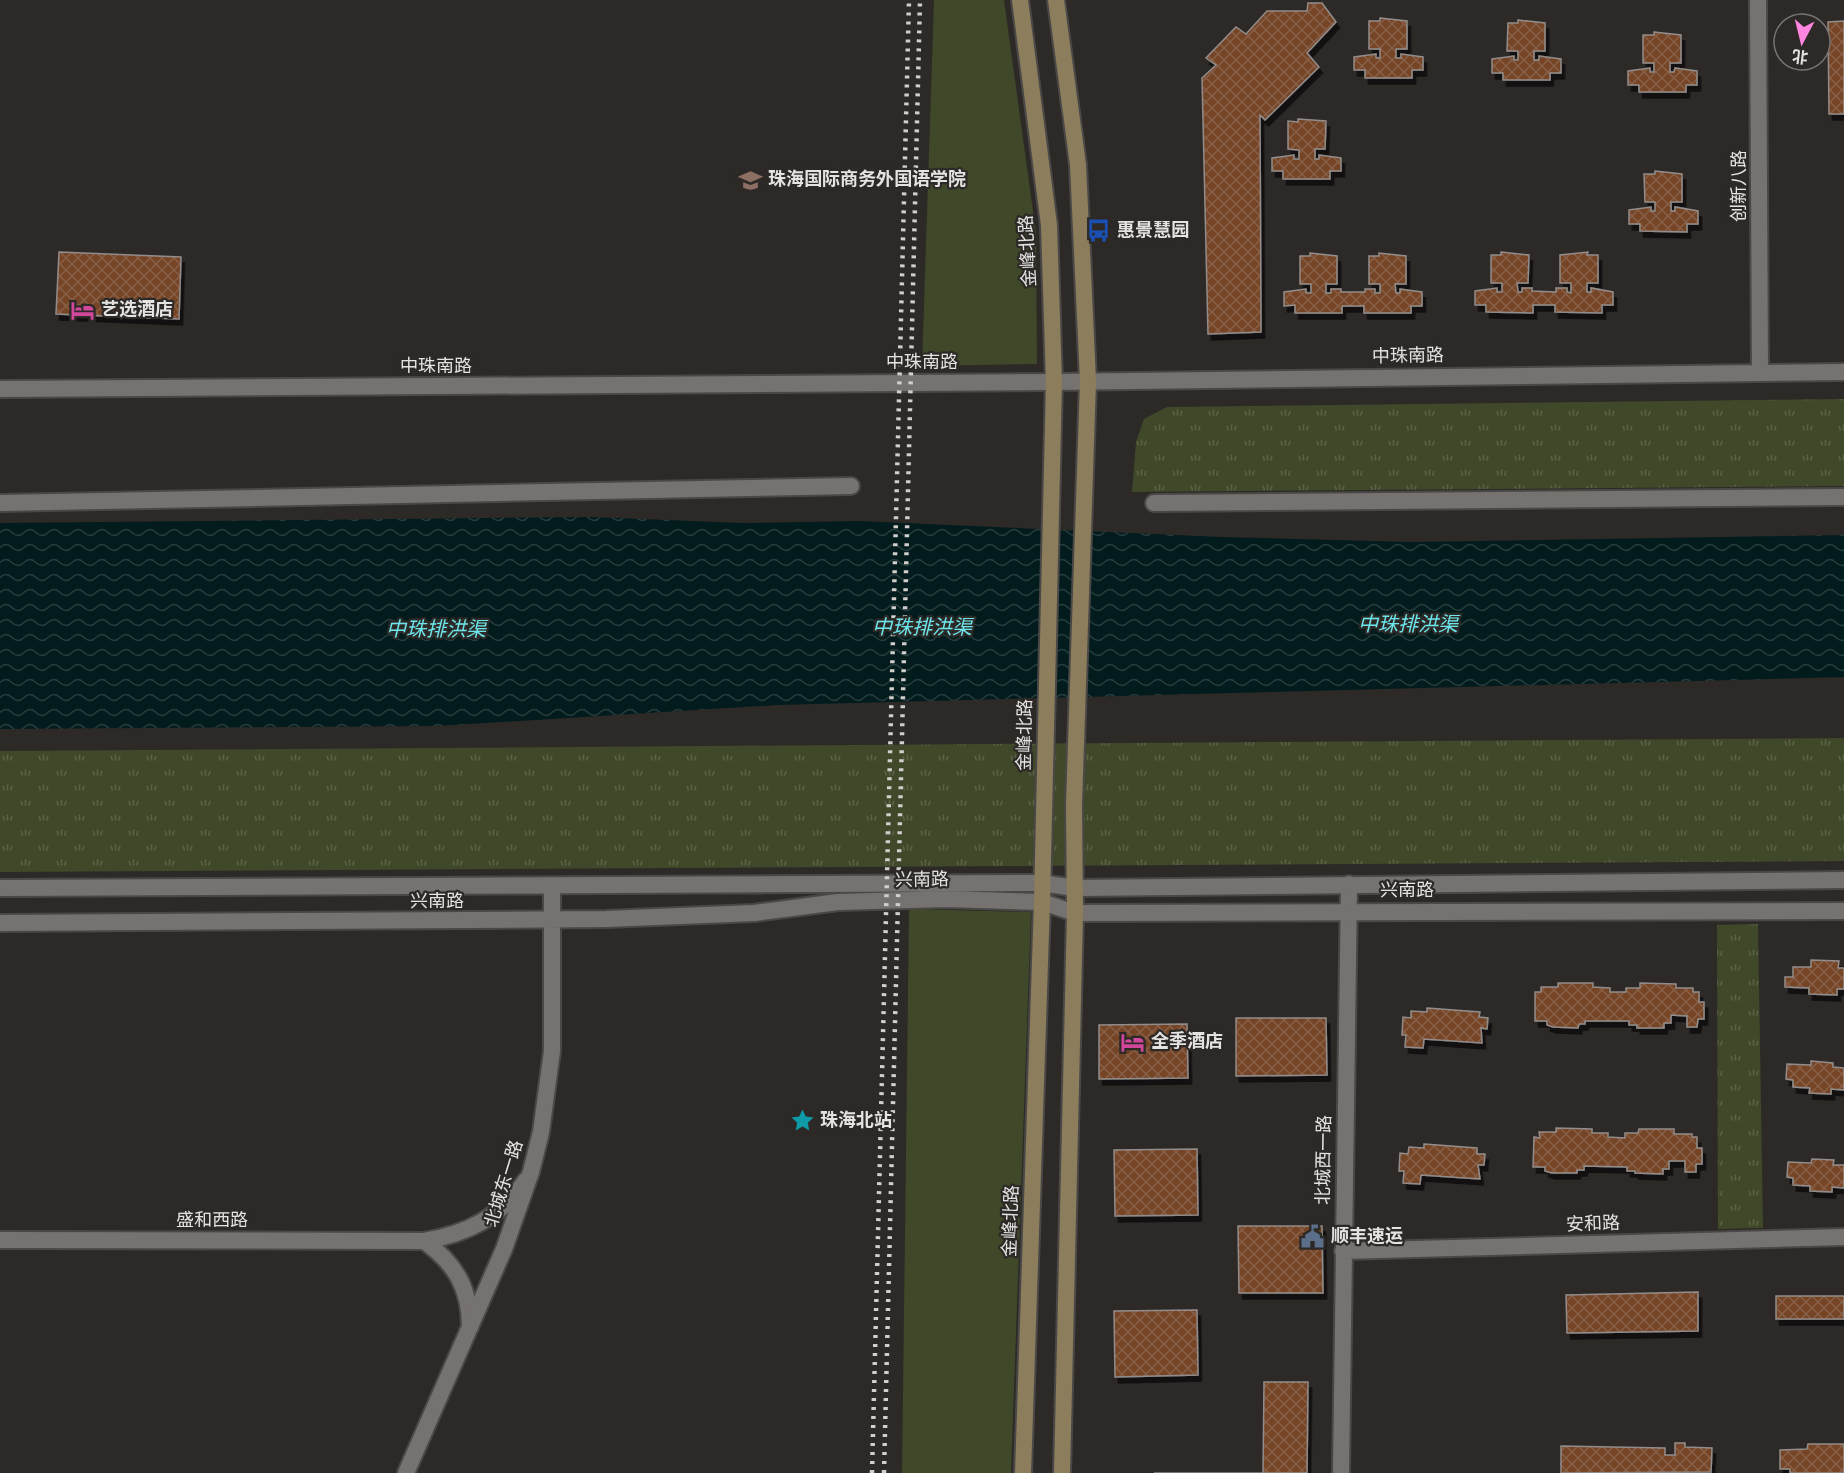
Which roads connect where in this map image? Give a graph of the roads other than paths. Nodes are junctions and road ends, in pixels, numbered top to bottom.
1 (1020, 0) edge
2 (1056, 0) edge
3 (1758, 0) edge
4 (1760, 372) junction
5 (1844, 372) edge
6 (1088, 381) junction
7 (1054, 382) junction
8 (0, 389) edge
9 (851, 486) dead end
10 (1844, 497) edge
11 (0, 503) edge
12 (1154, 503) dead end
13 (1844, 880) edge
14 (1041, 883) junction
15 (1349, 884) junction
16 (552, 886) junction
17 (0, 888) edge
18 (1075, 888) junction
19 (1042, 903) junction
20 (1348, 910) junction
21 (1844, 911) edge
22 (1075, 913) junction
23 (552, 920) junction
24 (0, 923) edge
25 (531, 1172) junction
26 (1844, 1237) edge
27 (0, 1240) edge
28 (424, 1241) junction
29 (1343, 1251) junction
30 (470, 1327) junction
31 (406, 1473) edge
32 (1023, 1473) edge
33 (1062, 1473) edge
34 (1341, 1473) edge

1 - 7 main road, 金峰北路
2 - 6 main road
3 - 4 street, 创新八路
4 - 5 street, 中珠南路
4 - 6 street, 中珠南路
6 - 7 street, 中珠南路
6 - 18 main road
7 - 8 street, 中珠南路
7 - 14 main road, 金峰北路
9 - 11 street
10 - 12 street
13 - 15 street, 兴南路
14 - 16 street, 兴南路
14 - 18 street, 兴南路
14 - 19 main road, 金峰北路
15 - 18 street, 兴南路
15 - 20 street, 北城西一路
16 - 17 street, 兴南路
16 - 23 street, 北城东一路
18 - 22 main road
19 - 22 street, 兴南路
19 - 23 street, 兴南路
19 - 32 main road, 金峰北路
20 - 21 street, 兴南路
20 - 22 street, 兴南路
20 - 29 street, 北城西一路
22 - 33 main road
23 - 24 street, 兴南路
23 - 25 street, 北城东一路
25 - 28 street, 盛和西路
25 - 30 street, 北城东一路
26 - 29 street, 安和路
27 - 28 street, 盛和西路
28 - 30 street
29 - 34 street, 北城西一路
30 - 31 street, 北城东一路

